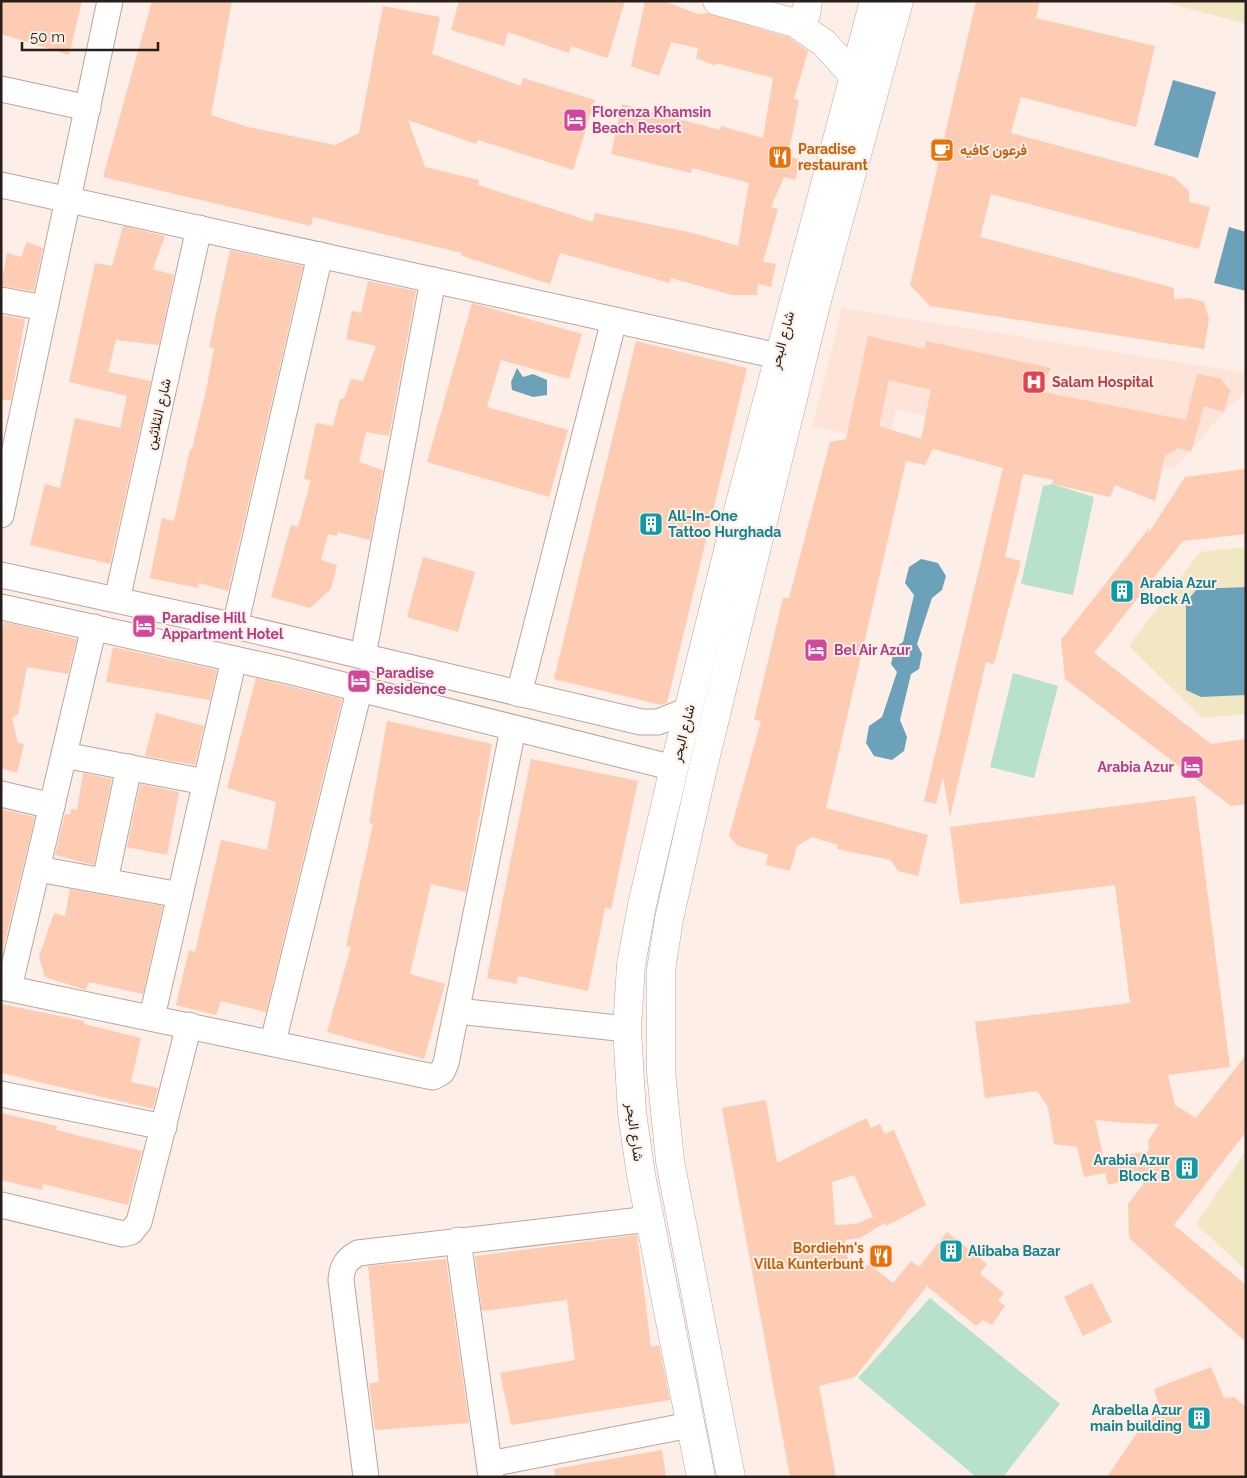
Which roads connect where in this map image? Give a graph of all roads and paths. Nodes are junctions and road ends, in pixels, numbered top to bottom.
1 (110, 1) edge
2 (717, 1) edge
3 (874, 1) edge
4 (899, 1) edge
5 (802, 12) edge
6 (854, 76) junction
7 (1, 89) edge
8 (88, 108) junction
9 (1, 185) edge
10 (68, 200) junction
11 (199, 228) junction
12 (320, 255) junction
13 (433, 280) junction
14 (1, 300) edge
15 (45, 308) junction
16 (614, 320) junction
17 (778, 356) junction
18 (11, 418) edge
19 (1, 515) edge
20 (1, 575) edge
21 (117, 600) junction
22 (1, 607) edge
23 (235, 626) junction
24 (94, 627) junction
25 (296, 640) junction
26 (363, 656) junction
27 (234, 659) junction
28 (288, 671) junction
29 (359, 691) junction
30 (519, 694) junction
31 (688, 710) junction
32 (614, 716) junction
33 (513, 729) junction
34 (611, 753) junction
35 (64, 755) junction
36 (129, 767) junction
37 (674, 768) junction
38 (206, 782) junction
39 (1, 794) edge
40 (52, 806) junction
41 (38, 869) junction
42 (105, 881) junction
43 (180, 895) junction
44 (5, 987) edge
45 (457, 1011) junction
46 (152, 1017) junction
47 (189, 1025) junction
48 (627, 1029) junction
49 (273, 1042) junction
50 (1, 1094) edge
51 (164, 1128) junction
52 (1, 1205) edge
53 (650, 1219) junction
54 (458, 1240) junction
55 (702, 1324) junction
56 (672, 1330) junction
57 (711, 1375) junction
58 (682, 1384) junction
59 (690, 1425) junction
60 (490, 1471) edge
61 (366, 1477) edge
62 (701, 1477) edge
63 (731, 1477) edge

1 - 8 street
2 - 5 main road
3 - 6 main road, شارع البحر
4 - 55 main road, شارع البحر
5 - 6 main road
6 - 17 main road, شارع البحر
7 - 8 street
8 - 10 street
9 - 10 street
10 - 11 street
10 - 15 street
11 - 12 street
11 - 21 street, شارع الثلاثين
12 - 13 street
12 - 23 street
13 - 16 street
13 - 26 street
14 - 15 street
15 - 18 street
16 - 17 street
16 - 30 street
17 - 31 main road, شارع البحر
18 - 19 street
20 - 21 street
21 - 23 street
22 - 24 street
23 - 25 street
24 - 27 street
24 - 35 street
25 - 26 street
25 - 28 street
26 - 30 street
27 - 28 street
27 - 38 street
28 - 29 street
29 - 33 street
29 - 49 street
30 - 32 street
31 - 32 street
31 - 37 main road, شارع البحر
32 - 34 street
33 - 34 street
33 - 45 street
34 - 37 street
35 - 36 street
35 - 40 street
36 - 38 street
36 - 42 street
37 - 48 main road, شارع البحر
38 - 43 street
39 - 40 street
40 - 41 street
41 - 42 street
41 - 44 street
42 - 43 street
43 - 46 street
44 - 46 street
45 - 48 street
45 - 49 street
46 - 47 street
47 - 49 street
47 - 51 street
48 - 53 main road, شارع البحر
50 - 51 street
51 - 52 street
53 - 54 street
53 - 56 main road, شارع البحر
54 - 60 street
54 - 61 street
55 - 56 main road
55 - 57 main road, شارع البحر
56 - 58 main road, شارع البحر
57 - 58 main road
57 - 63 main road, شارع البحر
58 - 59 main road, شارع البحر
59 - 60 street
59 - 62 main road, شارع البحر

